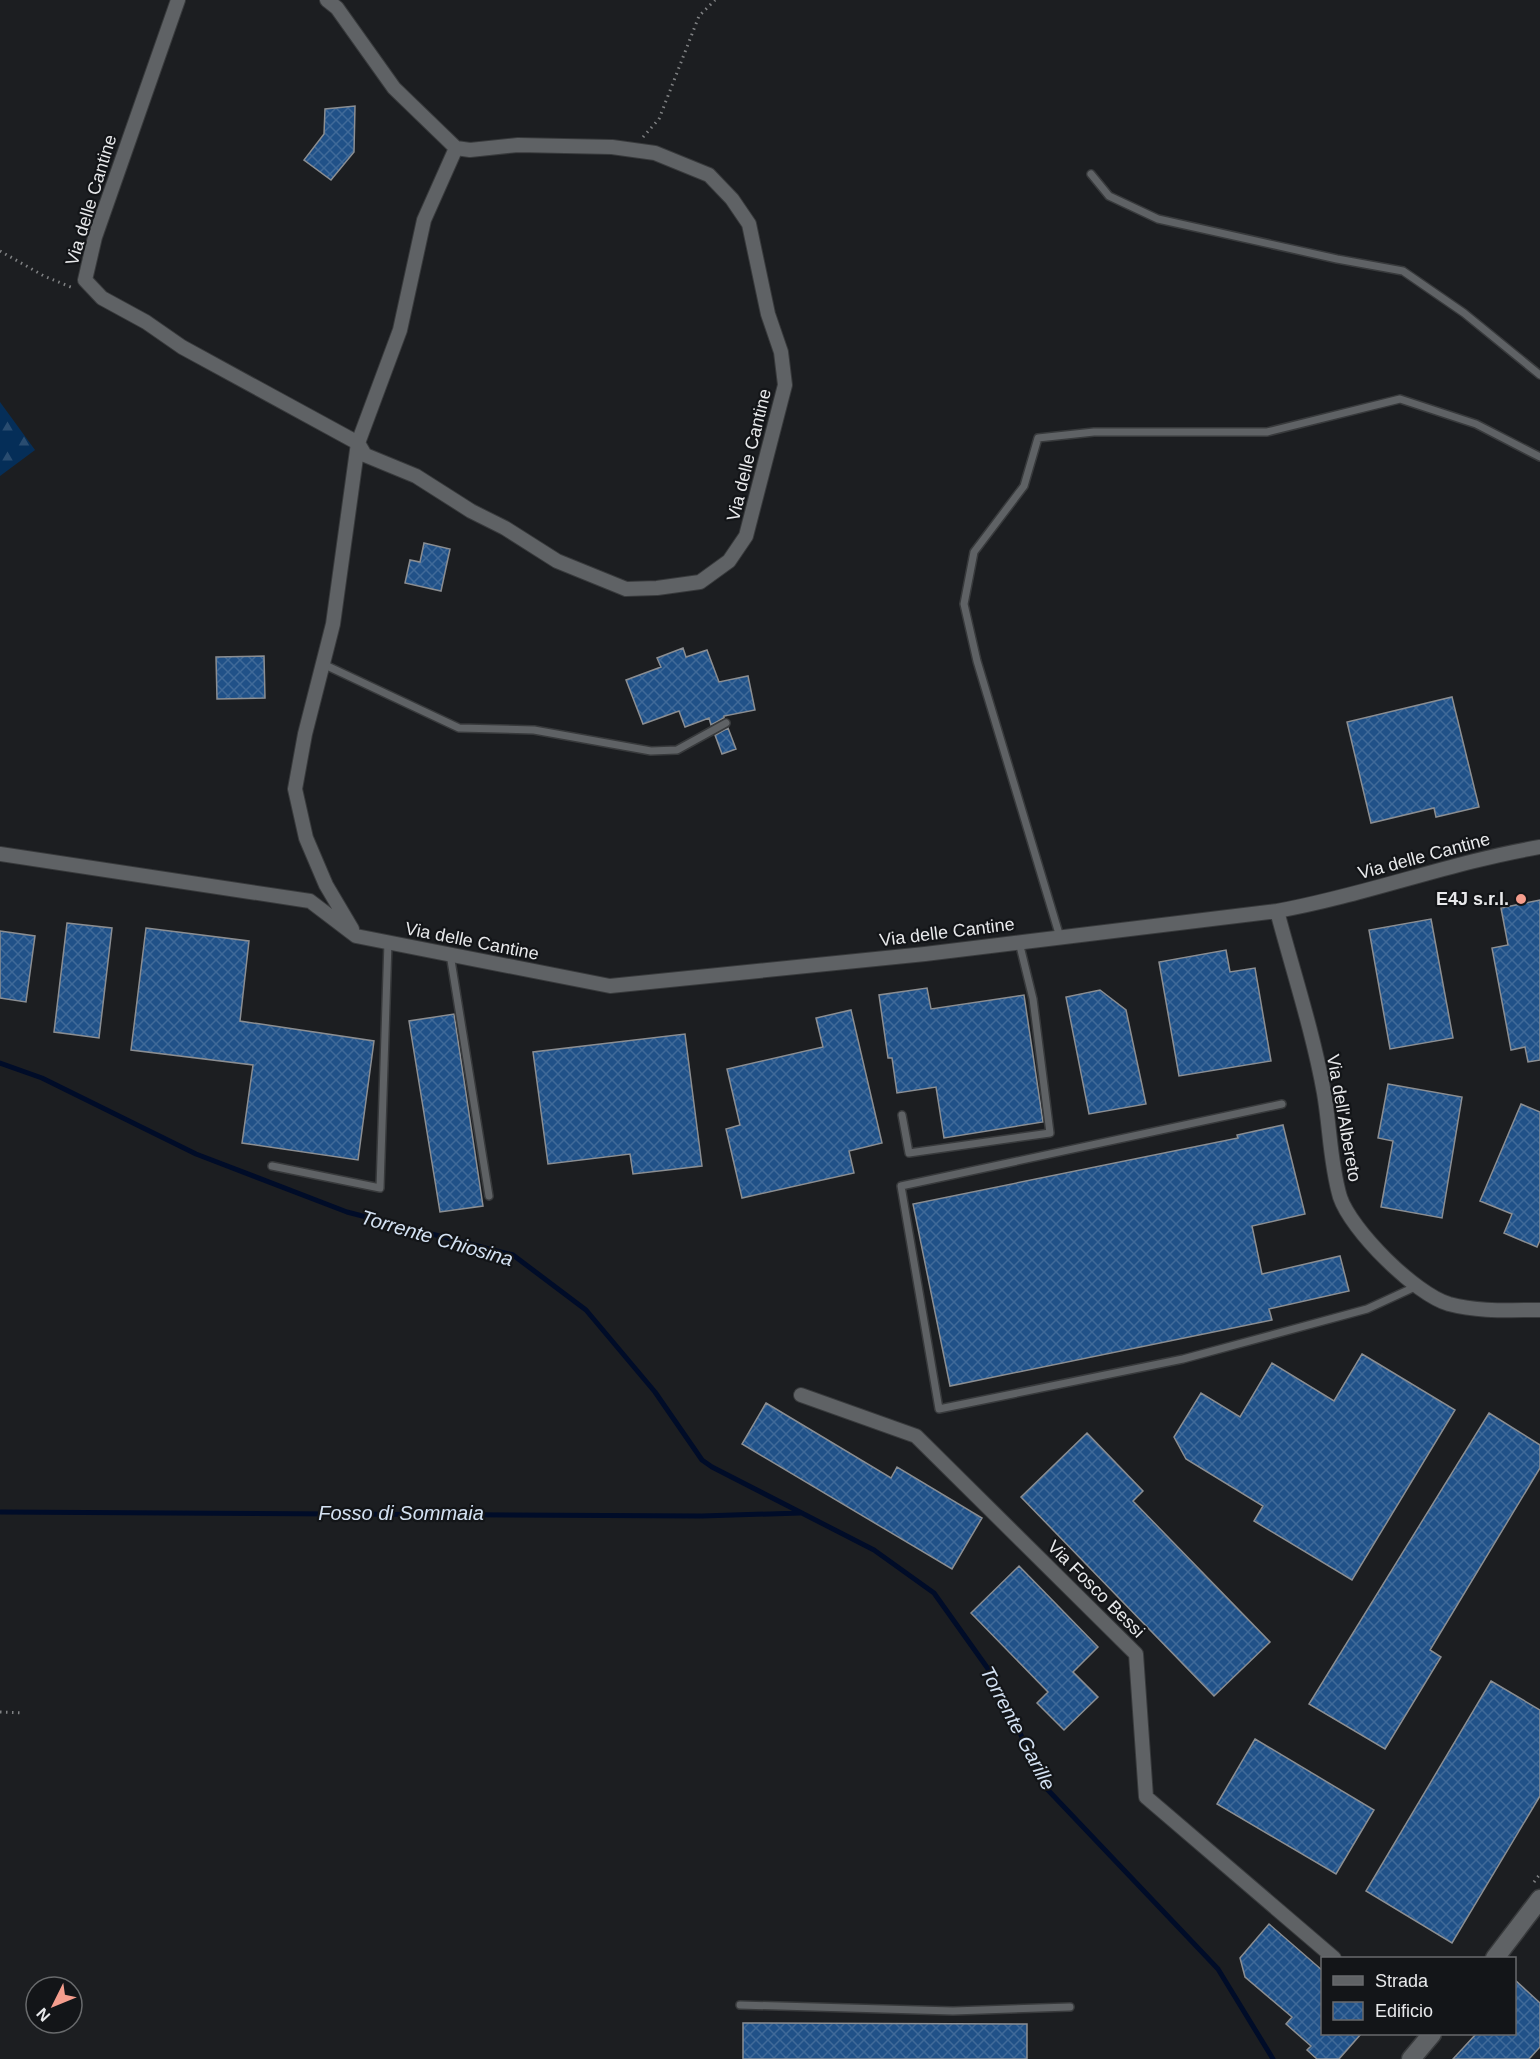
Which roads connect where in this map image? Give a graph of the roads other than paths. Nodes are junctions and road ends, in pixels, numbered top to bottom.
1 (178, 0) edge
2 (327, 0) edge
3 (456, 148) junction
4 (1091, 174) dead end
5 (1540, 375) edge
6 (358, 443) junction
7 (1540, 457) edge
8 (323, 664) junction
9 (726, 723) dead end
10 (1540, 847) edge
11 (0, 854) edge
12 (1277, 911) junction
13 (356, 936) junction
14 (1060, 938) junction
15 (388, 942) junction
16 (1019, 942) junction
17 (450, 954) junction
18 (1282, 1104) dead end
19 (902, 1114) dead end
20 (272, 1166) dead end
21 (489, 1196) dead end
22 (1417, 1286) junction
23 (1540, 1310) edge
24 (801, 1395) dead end
25 (1540, 1899) edge
26 (1332, 1957) edge
27 (1496, 1957) edge
28 (740, 2005) dead end
29 (1070, 2007) dead end
30 (1427, 2035) edge
31 (1411, 2059) edge

1 - 6 street, Via delle Cantine
2 - 3 street
3 - 6 street
3 - 6 street, Via delle Cantine
4 - 5 lane
6 - 8 street
7 - 14 lane
8 - 9 lane
8 - 13 street
10 - 12 street, Via delle Cantine
11 - 13 street, Via delle Cantine
12 - 14 street, Via delle Cantine
12 - 22 street, Via dell'Albereto
13 - 15 street, Via delle Cantine
14 - 16 street, Via delle Cantine
15 - 17 street, Via delle Cantine
15 - 20 lane
16 - 17 street, Via delle Cantine
16 - 19 lane
17 - 21 lane
18 - 22 lane
22 - 23 street, Via dell'Albereto
24 - 26 street, Via Fosco Bessi
25 - 27 main road
28 - 29 lane
30 - 31 main road

